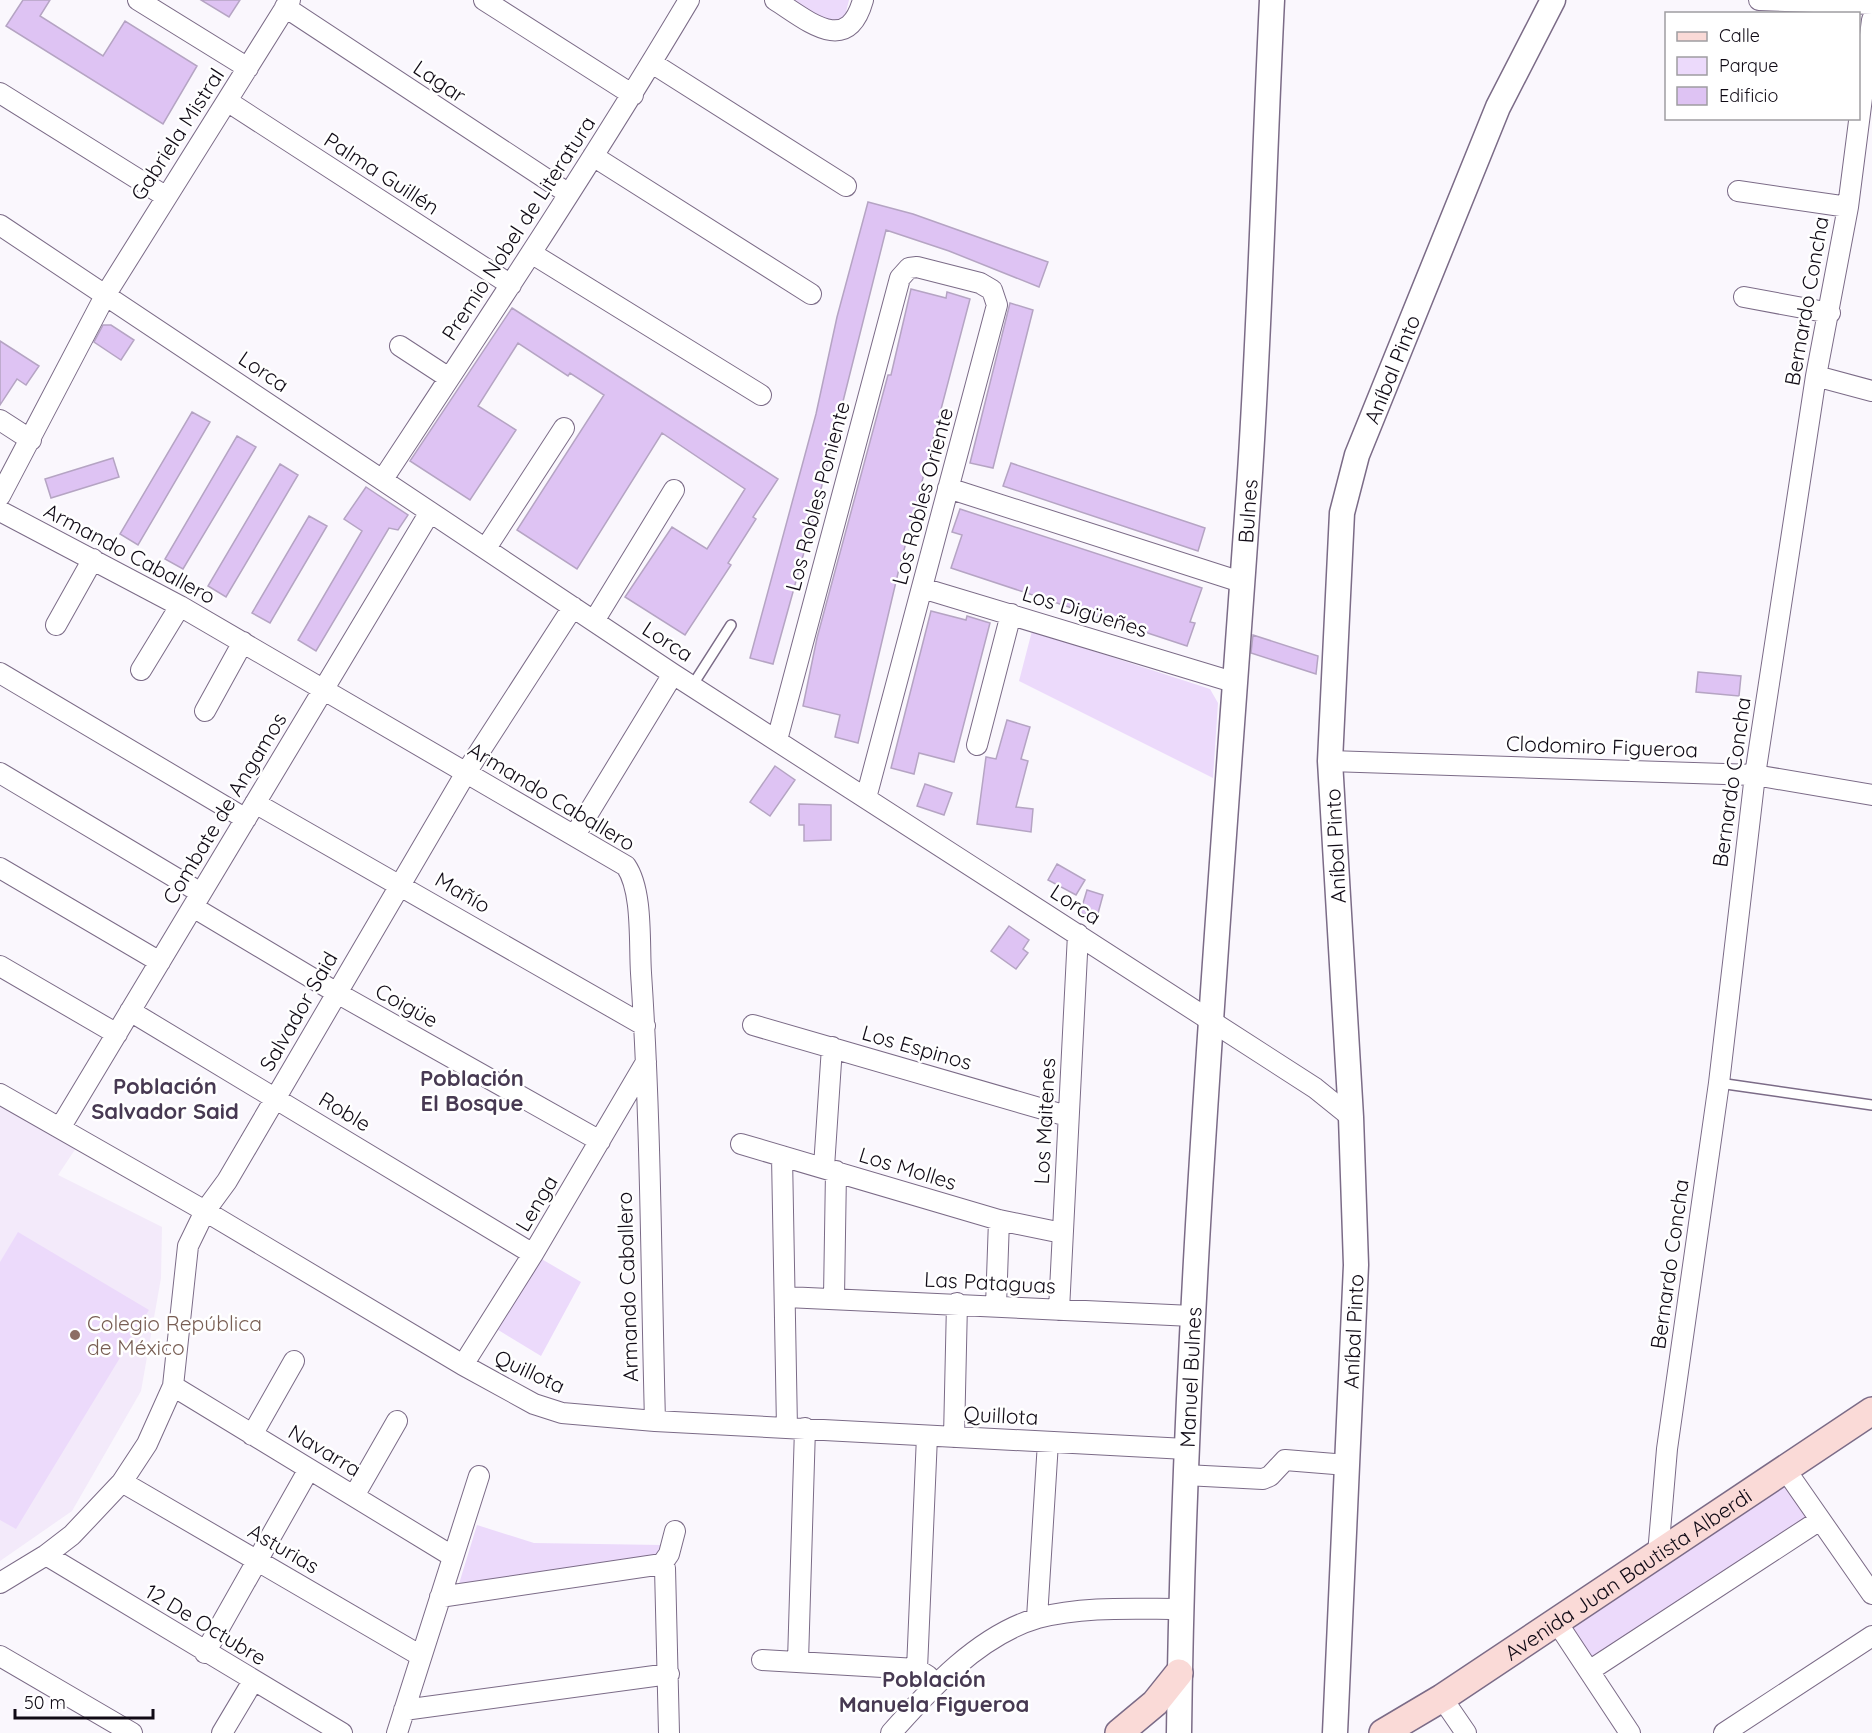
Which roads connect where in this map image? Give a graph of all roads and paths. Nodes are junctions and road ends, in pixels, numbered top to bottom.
1 (138, 0) edge
2 (484, 0) edge
3 (689, 0) edge
4 (775, 0) edge
5 (863, 0) edge
6 (1272, 0) edge
7 (1553, 0) edge
8 (1759, 0) edge
9 (287, 3) edge
10 (1872, 4) edge
11 (1872, 20) edge
12 (652, 63) junction
13 (248, 68) junction
14 (0, 93) edge
15 (633, 94) junction
16 (227, 101) junction
17 (1861, 105) edge
18 (1859, 120) edge
19 (594, 156) junction
20 (846, 186) dead end
21 (1738, 191) dead end
22 (569, 194) junction
23 (165, 196) junction
24 (1848, 207) junction
25 (0, 225) edge
26 (531, 253) junction
27 (909, 268) joint
28 (511, 285) junction
29 (106, 294) junction
30 (811, 294) dead end
31 (1744, 297) dead end
32 (1830, 313) junction
33 (400, 345) dead end
34 (1816, 376) junction
35 (449, 378) junction
36 (1872, 391) edge
37 (761, 395) dead end
38 (0, 420) edge
39 (564, 428) dead end
40 (31, 440) junction
41 (383, 479) junction
42 (948, 488) junction
43 (674, 490) dead end
44 (0, 496) edge
45 (0, 511) edge
46 (430, 512) junction
47 (486, 548) junction
48 (93, 559) junction
49 (1241, 582) junction
50 (922, 588) junction
51 (180, 606) junction
52 (573, 607) junction
53 (1011, 614) junction
54 (594, 621) junction
55 (56, 625) dead end
56 (731, 625) dead end
57 (243, 642) junction
58 (141, 670) dead end
59 (0, 673) edge
60 (673, 674) junction
61 (1233, 682) junction
62 (693, 686) junction
63 (324, 688) junction
64 (204, 711) dead end
65 (777, 740) junction
66 (977, 744) dead end
67 (1330, 761) junction
68 (466, 771) junction
69 (0, 773) edge
70 (1755, 775) junction
71 (1872, 795) edge
72 (866, 798) junction
73 (250, 811) junction
74 (575, 835) junction
75 (0, 868) edge
76 (400, 883) junction
77 (197, 900) junction
78 (1078, 934) junction
79 (160, 962) junction
80 (0, 966) edge
81 (337, 993) junction
82 (130, 1011) junction
83 (1213, 1023) junction
84 (753, 1025) dead end
85 (645, 1026) junction
86 (117, 1034) junction
87 (832, 1047) junction
88 (646, 1062) junction
89 (1349, 1074) junction
90 (1719, 1083) junction
91 (1315, 1088) junction
92 (0, 1094) edge
93 (276, 1097) junction
94 (1872, 1105) edge
95 (1067, 1116) junction
96 (1351, 1117) junction
97 (60, 1128) junction
98 (600, 1141) junction
99 (741, 1144) dead end
100 (782, 1156) junction
101 (830, 1169) junction
102 (205, 1211) junction
103 (999, 1220) junction
104 (1062, 1233) junction
105 (533, 1254) junction
106 (786, 1297) junction
107 (834, 1297) junction
108 (957, 1303) junction
109 (996, 1306) junction
110 (1059, 1310) junction
111 (1192, 1316) junction
112 (294, 1361) dead end
113 (463, 1365) junction
114 (173, 1386) junction
115 (1872, 1411) edge
116 (397, 1421) dead end
117 (655, 1421) junction
118 (796, 1428) junction
119 (252, 1435) junction
120 (927, 1436) junction
121 (954, 1437) junction
122 (1048, 1442) junction
123 (1186, 1449) junction
124 (1347, 1464) junction
125 (309, 1469) junction
126 (1785, 1469) junction
127 (1185, 1475) junction
128 (479, 1476) dead end
129 (122, 1482) junction
130 (354, 1496) junction
131 (1820, 1520) junction
132 (675, 1531) dead end
133 (1658, 1554) junction
134 (46, 1555) junction
135 (452, 1556) junction
136 (260, 1561) junction
137 (662, 1564) junction
138 (0, 1583) edge
139 (1871, 1592) edge
140 (440, 1597) junction
141 (1180, 1609) junction
142 (1037, 1618) junction
143 (1556, 1622) junction
144 (1872, 1636) edge
145 (205, 1653) junction
146 (0, 1656) edge
147 (421, 1656) junction
148 (762, 1660) dead end
149 (798, 1661) junction
150 (917, 1669) junction
151 (1589, 1671) junction
152 (1179, 1673) junction
153 (669, 1674) junction
154 (253, 1681) junction
155 (937, 1682) junction
156 (1442, 1698) junction
157 (404, 1710) junction
158 (899, 1730) edge
159 (132, 1733) edge
160 (222, 1733) edge
161 (342, 1733) edge
162 (397, 1733) edge
163 (669, 1733) edge
164 (1119, 1733) edge
165 (1179, 1733) edge
166 (1335, 1733) edge
167 (1383, 1733) edge
168 (1466, 1733) edge
169 (1630, 1733) edge
170 (1724, 1733) edge

1 - 13 street
2 - 15 street
3 - 12 street, Premio Nobel de Literatura
4 - 5 street
6 - 49 street, Bulnes
7 - 67 street, Aníbal Pinto
8 - 10 street
9 - 13 street, Gabriela Mistral
9 - 22 street, Lagar
11 - 17 street, Bernardo Concha
12 - 15 street, Premio Nobel de Literatura
12 - 20 street
13 - 16 street, Gabriela Mistral
14 - 23 street
15 - 19 street, Premio Nobel de Literatura
16 - 23 street, Gabriela Mistral
16 - 28 street, Palma Guillén
18 - 24 street, Bernardo Concha
19 - 22 street, Premio Nobel de Literatura
19 - 30 street
21 - 24 street
22 - 26 street, Premio Nobel de Literatura
23 - 29 street, Gabriela Mistral
24 - 32 street, Bernardo Concha
25 - 29 street, Lorca
26 - 28 street, Premio Nobel de Literatura
26 - 37 street
27 - 42 street, Los Robles Oriente
27 - 65 street, Los Robles Poniente
28 - 35 street, Premio Nobel de Literatura
29 - 40 street, Gabriela Mistral
29 - 41 street, Lorca
31 - 32 street
32 - 34 street, Bernardo Concha
33 - 35 street
34 - 36 street
34 - 70 street, Bernardo Concha
35 - 41 street, Premio Nobel de Literatura
38 - 40 street
39 - 47 street
40 - 44 street, Gabriela Mistral
41 - 46 street, Lorca
42 - 49 street
42 - 50 street, Los Robles Oriente
43 - 54 street
45 - 48 street, Armando Caballero
46 - 47 street, Lorca
46 - 63 street, Combate de Angamos
47 - 52 street, Lorca
48 - 51 street, Armando Caballero
48 - 55 street
49 - 61 street, Bulnes
50 - 53 street, Los Digüeñes
50 - 72 street, Los Robles Oriente
51 - 57 street, Armando Caballero
51 - 58 street
52 - 54 street, Lorca
52 - 68 street, Salvador Said
53 - 61 street, Los Digüeñes
53 - 66 street
54 - 60 street, Lorca
56 - 62 lane
57 - 63 street, Armando Caballero
57 - 64 street
59 - 73 street, Mañío
60 - 62 street, Lorca
60 - 74 street
61 - 83 street, Bulnes
62 - 65 street, Lorca
63 - 68 street, Armando Caballero
63 - 73 street, Combate de Angamos
65 - 72 street, Lorca
67 - 70 street, Clodomiro Figueroa
67 - 89 street, Aníbal Pinto
68 - 74 street, Armando Caballero
68 - 76 street, Salvador Said
69 - 77 street, Coigüe
70 - 71 street, Clodomiro Figueroa
70 - 90 street, Bernardo Concha
72 - 78 street, Lorca
73 - 76 street, Mañío
73 - 77 street, Combate de Angamos
74 - 85 street, Armando Caballero
75 - 79 street
76 - 81 street, Salvador Said
76 - 85 street, Mañío
77 - 79 street, Combate de Angamos
77 - 81 street, Coigüe
78 - 83 street, Lorca
78 - 95 street, Los Maitenes
79 - 82 street, Combate de Angamos
80 - 86 street
81 - 93 street, Salvador Said
81 - 98 street, Coigüe
82 - 86 street, Combate de Angamos
82 - 93 street, Roble
83 - 91 street, Lorca
83 - 111 street, Manuel Bulnes
84 - 87 street, Los Espinos
85 - 88 street, Armando Caballero
86 - 97 street, Combate de Angamos
87 - 95 street, Los Espinos
87 - 101 street
88 - 98 street, Lenga
88 - 117 street, Armando Caballero
89 - 91 street
89 - 96 street, Aníbal Pinto
90 - 94 lane
90 - 133 street, Bernardo Concha
91 - 96 street, Lorca
92 - 97 street, Quillota
93 - 102 street, Salvador Said
93 - 105 street, Roble
95 - 104 street, Los Maitenes
96 - 124 street, Aníbal Pinto
97 - 102 street, Quillota
98 - 105 street, Lenga
99 - 100 street, Los Molles
100 - 101 street, Los Molles
100 - 106 street
101 - 103 street, Los Molles
101 - 107 street
102 - 113 street, Quillota
102 - 114 street, Salvador Said
103 - 104 street, Los Molles
103 - 109 street
104 - 110 street, Los Maitenes
105 - 113 street, Lenga
106 - 107 street, Las Pataguas
106 - 118 street
107 - 108 street, Las Pataguas
108 - 109 street, Las Pataguas
108 - 121 street
109 - 110 street, Las Pataguas
110 - 111 street, Las Pataguas
111 - 123 street, Manuel Bulnes
112 - 119 street
113 - 117 street, Quillota
114 - 119 street, Navarra
114 - 129 street, Salvador Said
115 - 126 main road, Avenida Juan Bautista Alberdi
116 - 130 street
117 - 118 street, Quillota
118 - 120 street, Quillota
118 - 149 street
119 - 125 street, Navarra
120 - 121 street, Quillota
120 - 150 street
121 - 122 street, Quillota
122 - 123 street, Quillota
122 - 142 street
123 - 127 street, Manuel Bulnes
124 - 127 street
124 - 166 street, Aníbal Pinto
125 - 130 street, Navarra
125 - 136 street
126 - 131 street
126 - 133 main road, Avenida Juan Bautista Alberdi
127 - 141 street, Manuel Bulnes
128 - 135 street
129 - 134 street, Salvador Said
129 - 136 street, Asturias
130 - 135 street, Navarra
131 - 139 street
131 - 151 street
132 - 137 street
133 - 143 main road, Avenida Juan Bautista Alberdi
134 - 138 street, Salvador Said
134 - 145 street, 12 De Octubre
135 - 140 street
136 - 145 street
136 - 147 street, Asturias
137 - 140 street
137 - 153 street
140 - 147 street
141 - 142 street
141 - 152 street, Manuel Bulnes
142 - 155 street
143 - 151 street
143 - 156 main road, Avenida Juan Bautista Alberdi
144 - 170 street
145 - 154 street, 12 De Octubre
146 - 159 street
147 - 157 street
148 - 149 street
149 - 150 street
150 - 155 street
151 - 169 street
152 - 164 main road
152 - 165 street, Manuel Bulnes
153 - 157 street
153 - 163 street
154 - 160 street
154 - 161 street, 12 De Octubre
155 - 158 street
156 - 167 main road, Avenida Juan Bautista Alberdi
156 - 168 street
157 - 162 street

